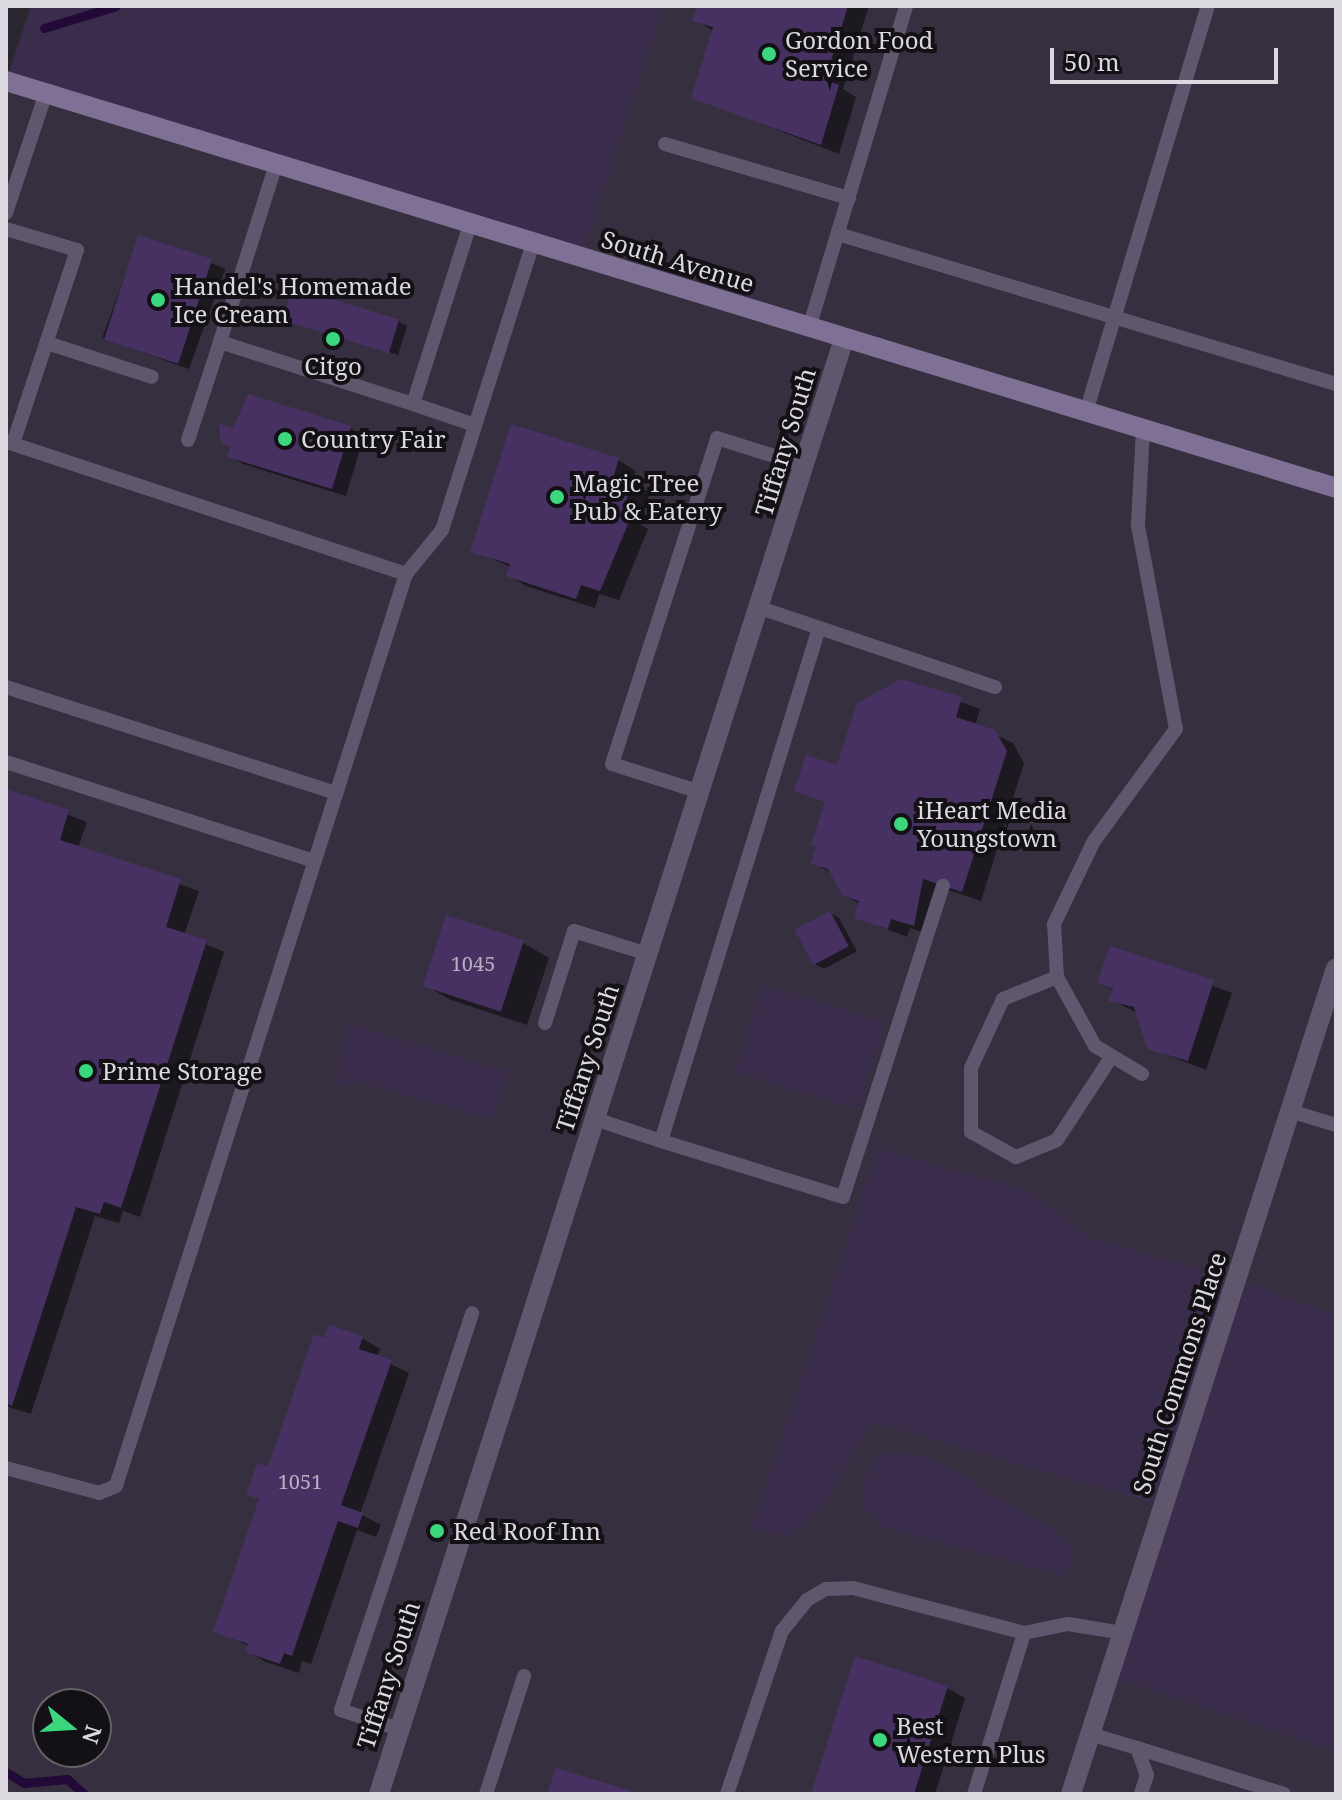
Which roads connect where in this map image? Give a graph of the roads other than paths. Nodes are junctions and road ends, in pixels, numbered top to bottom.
1 (906, 6) edge
2 (1208, 6) edge
3 (6, 81) edge
4 (46, 93) junction
5 (665, 144) dead end
6 (276, 164) junction
7 (849, 198) junction
8 (6, 213) edge
9 (470, 224) junction
10 (6, 229) edge
11 (838, 234) junction
12 (533, 243) junction
13 (1115, 318) junction
14 (809, 328) junction
15 (844, 339) junction
16 (220, 342) junction
17 (47, 343) junction
18 (152, 377) dead end
19 (1336, 384) edge
20 (413, 404) junction
21 (1086, 412) junction
22 (475, 425) junction
23 (1143, 429) junction
24 (188, 440) dead end
25 (9, 443) edge
26 (806, 466) junction
27 (1336, 488) edge
28 (406, 574) junction
29 (760, 608) junction
30 (819, 628) junction
31 (6, 687) edge
32 (995, 687) dead end
33 (6, 762) edge
34 (700, 792) junction
35 (336, 793) junction
36 (314, 861) junction
37 (943, 886) dead end
38 (648, 954) junction
39 (1336, 968) edge
40 (1057, 977) junction
41 (545, 1023) dead end
42 (1112, 1056) junction
43 (1142, 1074) dead end
44 (1290, 1111) junction
45 (595, 1119) junction
46 (1336, 1125) edge
47 (661, 1141) junction
48 (472, 1313) dead end
49 (6, 1468) edge
50 (1024, 1633) junction
51 (1123, 1633) junction
52 (524, 1676) dead end
53 (399, 1729) junction
54 (1090, 1734) junction
55 (1137, 1748) junction
56 (379, 1794) edge
57 (486, 1794) edge
58 (727, 1794) edge
59 (974, 1794) edge
60 (1071, 1794) edge
61 (1141, 1794) edge
62 (1284, 1794) edge

1 - 7 lane
2 - 13 lane
3 - 4 main road, South Avenue
4 - 6 main road, South Avenue
4 - 8 lane
5 - 7 lane
6 - 9 main road, South Avenue
6 - 16 lane
7 - 11 lane
9 - 12 main road, South Avenue
9 - 20 lane
10 - 17 lane
11 - 13 lane
11 - 14 lane
12 - 14 main road, South Avenue
12 - 22 lane
13 - 19 lane
13 - 21 lane
14 - 15 main road, South Avenue
15 - 21 main road, South Avenue
15 - 26 street, Tiffany South
16 - 20 lane
16 - 24 lane
17 - 18 lane
17 - 25 lane
20 - 22 lane
21 - 23 main road, South Avenue
22 - 28 lane
23 - 27 main road, South Avenue
23 - 40 lane
25 - 28 lane
26 - 29 street, Tiffany South
26 - 34 lane
28 - 35 lane
29 - 30 lane
29 - 34 street, Tiffany South
30 - 32 lane
30 - 47 lane
31 - 35 lane
33 - 36 lane
34 - 38 street, Tiffany South
35 - 36 lane
36 - 49 lane
37 - 47 lane
38 - 41 lane
38 - 45 street, Tiffany South
39 - 44 street, South Commons Place
40 - 42 lane
40 - 42 lane
42 - 43 lane
44 - 46 lane
44 - 51 street, South Commons Place
45 - 47 lane
45 - 53 street, Tiffany South
48 - 53 lane
50 - 51 lane
50 - 58 lane
50 - 59 lane
51 - 54 street, South Commons Place
52 - 57 lane
53 - 56 street, Tiffany South
54 - 55 lane
54 - 60 street, South Commons Place
55 - 61 lane
55 - 62 lane

